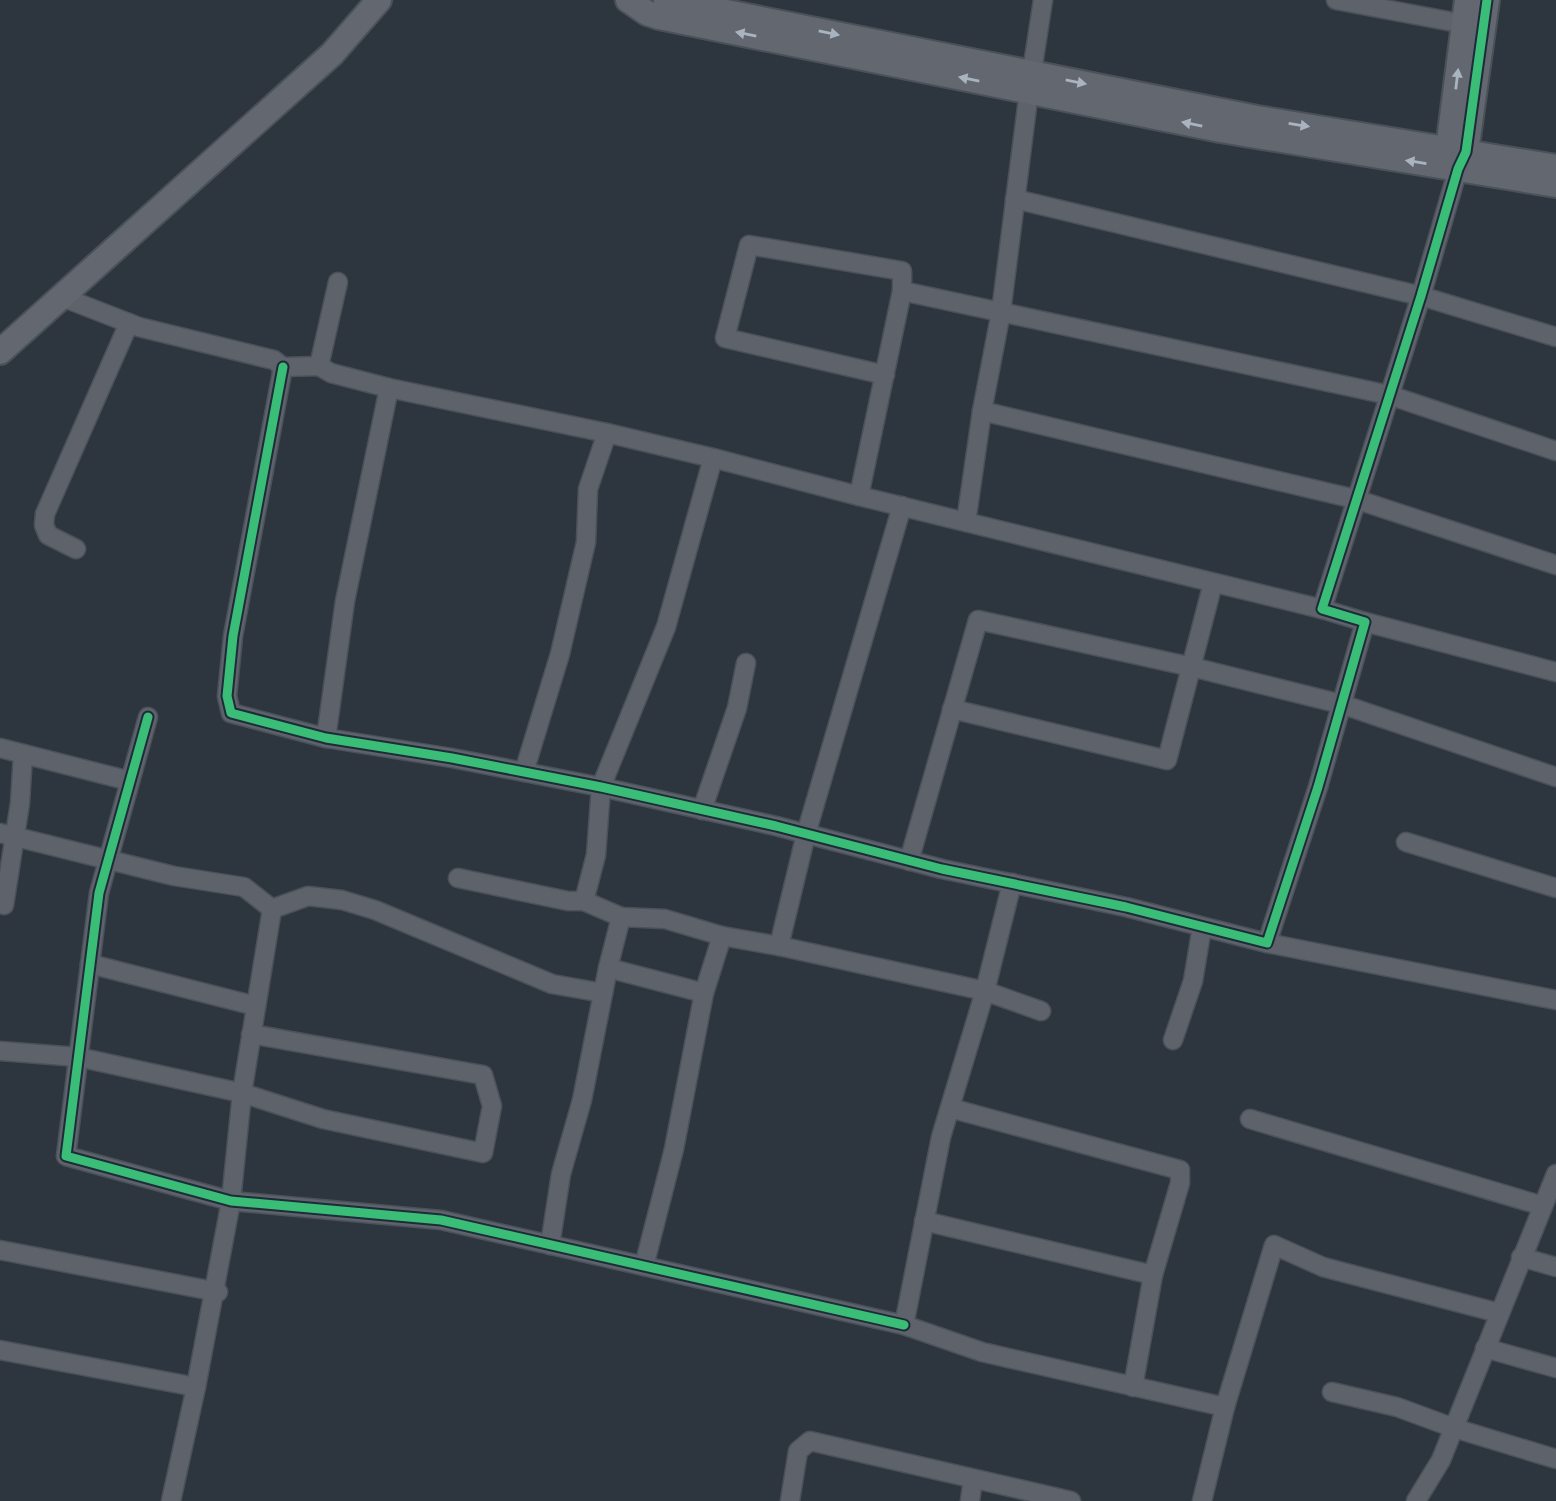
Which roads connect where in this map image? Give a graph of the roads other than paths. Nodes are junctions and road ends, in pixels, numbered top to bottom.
1 (379, 0) edge
2 (1043, 0) edge
3 (1336, 0) edge
4 (1487, 0) edge
5 (642, 2) edge
6 (1465, 12) edge
7 (1030, 82) junction
8 (1457, 157) junction
9 (1556, 167) edge
10 (1556, 185) edge
11 (1016, 199) junction
12 (338, 282) dead end
13 (902, 291) junction
14 (1421, 296) junction
15 (62, 297) junction
16 (1002, 312) junction
17 (129, 323) junction
18 (1556, 337) edge
19 (0, 352) edge
20 (319, 366) junction
21 (284, 367) junction
22 (885, 374) junction
23 (389, 388) junction
24 (1389, 395) junction
25 (982, 411) junction
26 (607, 433) junction
27 (1556, 451) edge
28 (713, 458) junction
29 (859, 496) junction
30 (1355, 499) junction
31 (902, 506) junction
32 (966, 522) junction
33 (76, 549) dead end
34 (1556, 565) edge
35 (1213, 583) junction
36 (1322, 609) junction
37 (1365, 622) junction
38 (746, 663) dead end
39 (1192, 667) junction
40 (1556, 672) edge
41 (1341, 705) junction
42 (952, 709) junction
43 (148, 717) dead end
44 (326, 738) junction
45 (0, 748) edge
46 (23, 754) junction
47 (524, 772) junction
48 (1556, 777) edge
49 (130, 781) junction
50 (601, 787) junction
51 (702, 810) junction
52 (806, 834) junction
53 (7, 835) edge
54 (1406, 842) dead end
55 (109, 860) junction
56 (909, 860) junction
57 (458, 878) dead end
58 (1012, 883) junction
59 (1556, 888) edge
60 (584, 901) junction
61 (4, 905) dead end
62 (272, 909) junction
63 (621, 916) junction
64 (1202, 927) junction
65 (722, 936) junction
66 (1267, 943) junction
67 (779, 946) junction
68 (90, 964) junction
69 (608, 968) junction
70 (985, 991) junction
71 (603, 993) junction
72 (704, 993) junction
73 (1556, 1000) edge
74 (256, 1006) junction
75 (1041, 1011) dead end
76 (251, 1034) junction
77 (1172, 1040) dead end
78 (0, 1051) edge
79 (78, 1057) junction
80 (242, 1093) junction
81 (950, 1108) junction
82 (1250, 1119) dead end
83 (1556, 1174) edge
84 (231, 1201) junction
85 (1543, 1206) junction
86 (924, 1222) junction
87 (550, 1245) junction
88 (0, 1250) edge
89 (1521, 1257) junction
90 (644, 1266) junction
91 (1556, 1267) edge
92 (1153, 1275) junction
93 (216, 1292) junction
94 (1499, 1313) junction
95 (904, 1325) junction
96 (1485, 1348) junction
97 (0, 1350) edge
98 (1556, 1368) edge
99 (196, 1387) junction
100 (1133, 1387) junction
101 (1332, 1392) dead end
102 (1225, 1407) junction
103 (1454, 1428) junction
104 (1556, 1459) edge
105 (973, 1479) junction
106 (172, 1501) edge
107 (790, 1501) edge
108 (970, 1501) edge
109 (1071, 1501) edge
110 (1202, 1501) edge
111 (1416, 1501) edge

1 - 15 street
2 - 7 street
3 - 6 street
4 - 8 street
5 - 7 street
8 -> 6 street
7 - 8 street
7 - 11 street
8 - 9 street
8 - 10 street
8 - 14 street
11 - 14 street
11 - 16 street
12 - 20 street
13 - 16 street
13 - 22 street
13 - 22 street
14 - 18 street
14 - 24 street
15 - 17 street
15 - 19 street
16 - 24 street
16 - 25 street
17 - 21 street
17 - 33 street
20 - 21 street
20 - 23 street
21 - 44 street
22 - 29 street
23 - 26 street
23 - 44 street
24 - 27 street
24 - 30 street
25 - 30 street
25 - 32 street
26 - 28 street
26 - 47 street
28 - 29 street
28 - 50 street
29 - 31 street
30 - 34 street
30 - 36 street
31 - 32 street
31 - 52 street
32 - 35 street
35 - 36 street
35 - 39 street
36 - 37 street
37 - 40 street
37 - 41 street
38 - 51 street
39 - 41 street
39 - 42 street
39 - 42 street
41 - 48 street
41 - 66 street
42 - 56 street
43 - 49 street
44 - 47 street
45 - 46 street
46 - 49 street
46 - 53 street
47 - 50 street
49 - 55 street
50 - 51 street
50 - 60 street
51 - 52 street
52 - 56 street
52 - 67 street
53 - 55 street
53 - 61 street
54 - 59 street
55 - 62 street
55 - 68 street
56 - 58 street
57 - 60 street
58 - 64 street
58 - 70 street
60 - 63 street
62 - 71 street
62 - 74 street
63 - 65 street
63 - 69 street
64 - 66 street
64 - 77 street
65 - 67 street
65 - 72 street
66 - 73 street
67 - 70 street
68 - 74 street
68 - 79 street
69 - 71 street
69 - 72 street
70 - 75 street
70 - 81 street
71 - 87 street
72 - 90 street
74 - 76 street
76 - 80 street
76 - 80 street
78 - 79 street
79 - 80 street
79 - 84 street
80 - 84 street
81 - 86 street
81 - 92 street
82 - 85 street
83 - 85 street
84 - 87 street
84 - 93 street
85 - 89 street
86 - 92 street
86 - 95 street
87 - 90 street
88 - 93 street
89 - 91 street
89 - 94 street
90 - 95 street
92 - 100 street
93 - 99 street
94 - 96 street
94 - 102 street
95 - 100 street
96 - 98 street
96 - 103 street
97 - 99 street
99 - 106 street
100 - 102 street
101 - 103 street
102 - 110 street
103 - 104 street
103 - 111 street
105 - 107 street
105 - 108 street
105 - 109 street

